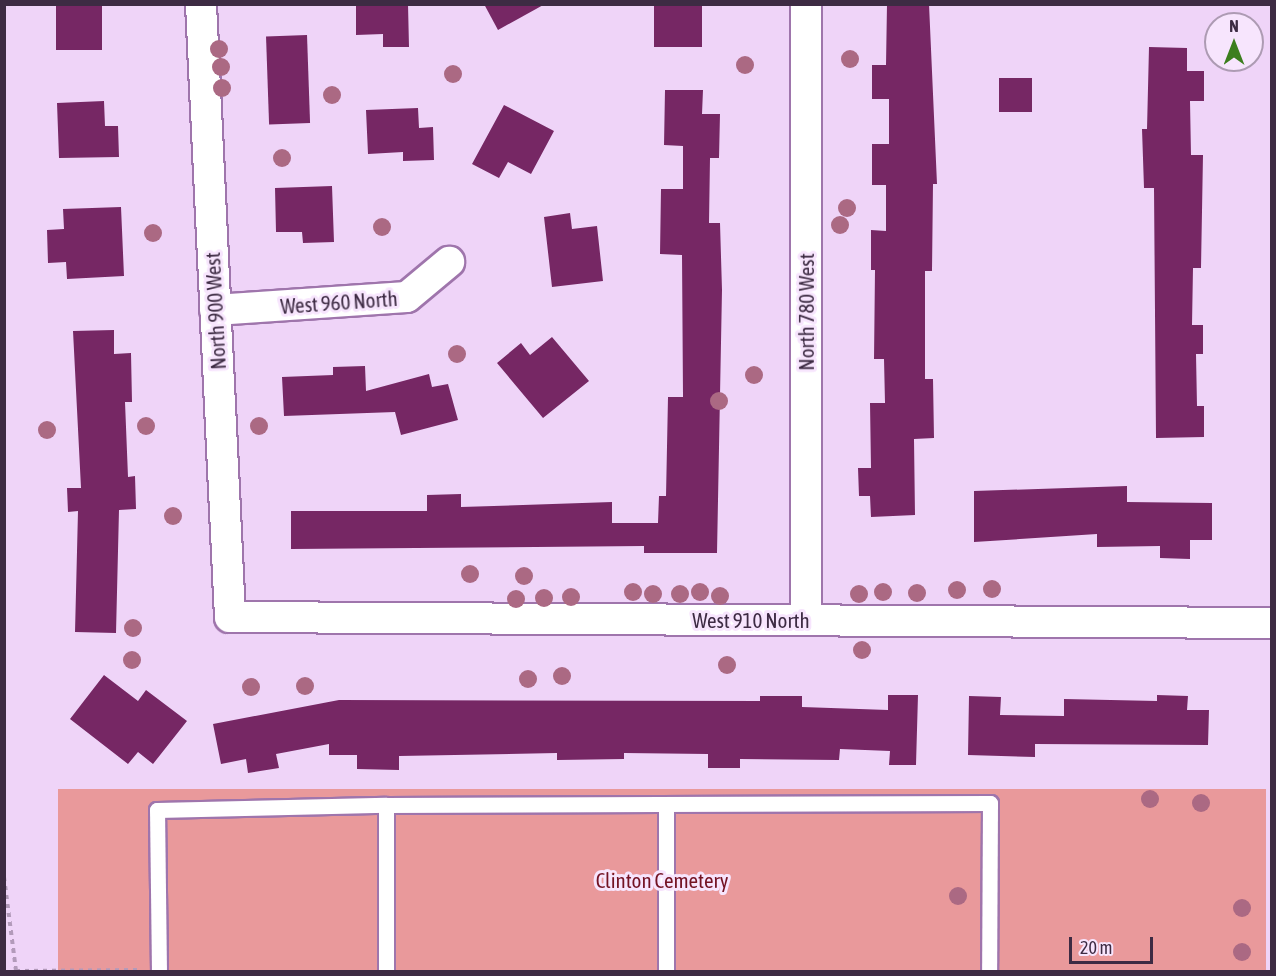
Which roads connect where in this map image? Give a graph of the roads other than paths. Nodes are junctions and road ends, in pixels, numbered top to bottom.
1 (201, 4) edge
2 (806, 4) edge
3 (449, 262) dead end
4 (215, 310) junction
5 (230, 617) joint
6 (806, 620) junction
7 (1272, 623) edge
8 (666, 804) junction
9 (386, 805) junction
10 (159, 972) edge
11 (386, 972) edge
12 (666, 972) edge
13 (989, 972) edge

1 - 4 street, North 900 West
2 - 6 street, North 780 West
3 - 4 street, West 960 North
4 - 5 street, North 900 West
5 - 6 street, West 910 North
6 - 7 street, West 910 North
8 - 9 lane
8 - 12 lane
8 - 13 lane
9 - 10 lane
9 - 11 lane

